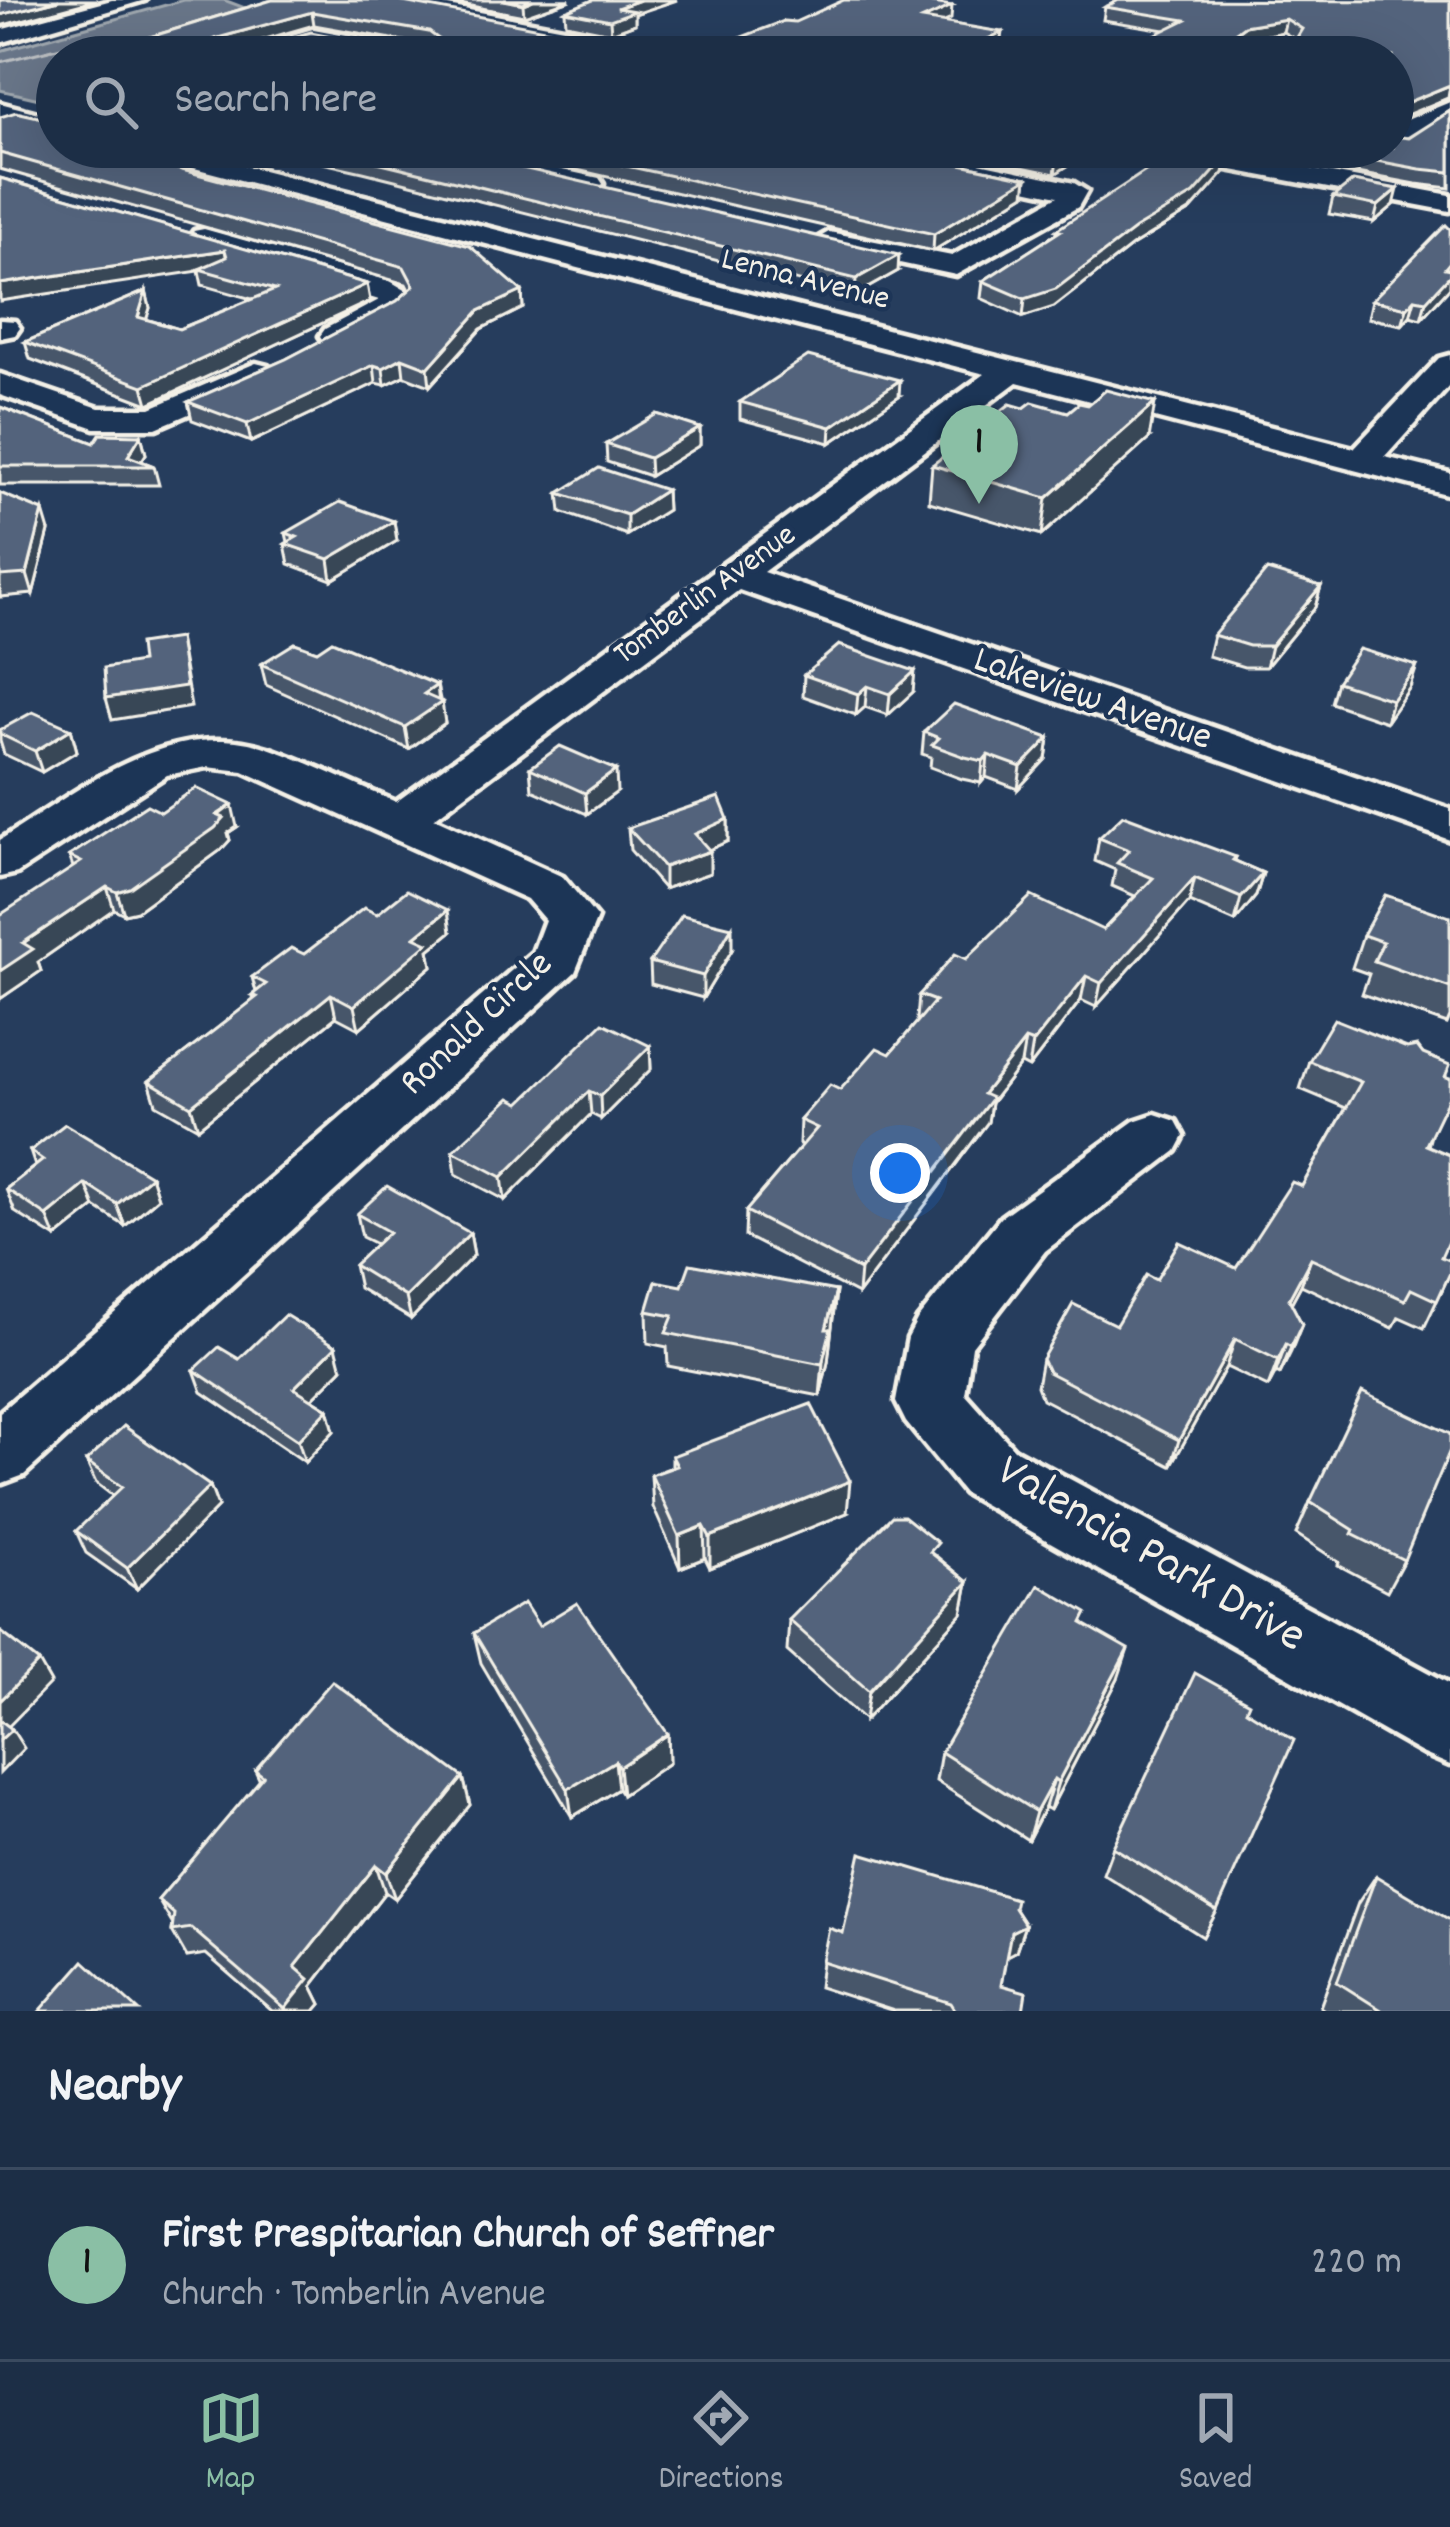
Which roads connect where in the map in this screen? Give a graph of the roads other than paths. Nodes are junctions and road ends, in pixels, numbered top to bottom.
1 (135, 0) edge
2 (384, 0) edge
3 (559, 16) dead end
4 (0, 24) edge
5 (531, 29) junction
6 (26, 30) junction
7 (511, 36) edge
8 (568, 36) edge
9 (0, 37) edge
10 (1450, 109) edge
11 (0, 110) edge
12 (27, 117) junction
13 (36, 119) edge
14 (0, 126) edge
15 (1414, 132) edge
16 (1414, 149) edge
17 (1431, 153) edge
18 (223, 168) edge
19 (520, 168) edge
20 (966, 168) edge
21 (1264, 168) edge
22 (543, 173) junction
23 (610, 189) edge
24 (1450, 203) edge
25 (428, 221) junction
26 (172, 228) edge
27 (811, 236) edge
28 (1450, 365) edge
29 (1011, 370) junction
30 (0, 384) edge
31 (1362, 461) junction
32 (1450, 484) edge
33 (734, 575) junction
34 (400, 821) junction
35 (1450, 825) edge
36 (0, 862) edge
37 (1155, 1136) dead end
38 (0, 1454) edge
39 (1450, 1726) edge

1 - 6 street
2 - 5 street
3 - 5 street
4 - 6 street
5 - 7 street
5 - 8 street
6 - 9 street
10 - 15 street
11 - 12 street
12 - 13 street
12 - 14 street
16 - 17 street
18 - 25 street, Lenna Avenue
19 - 22 street
20 - 27 street
21 - 24 street
22 - 23 street
22 - 25 street
25 - 29 street, Lenna Avenue
26 - 30 street
28 - 31 street
29 - 31 street, Lenna Avenue
29 - 33 street, Tomberlin Avenue
31 - 32 street, Lenna Avenue
33 - 34 street, Tomberlin Avenue
33 - 35 street, Lakeview Avenue
34 - 36 street, Ronald Circle
34 - 38 street, Ronald Circle
37 - 39 street, Valencia Park Drive

